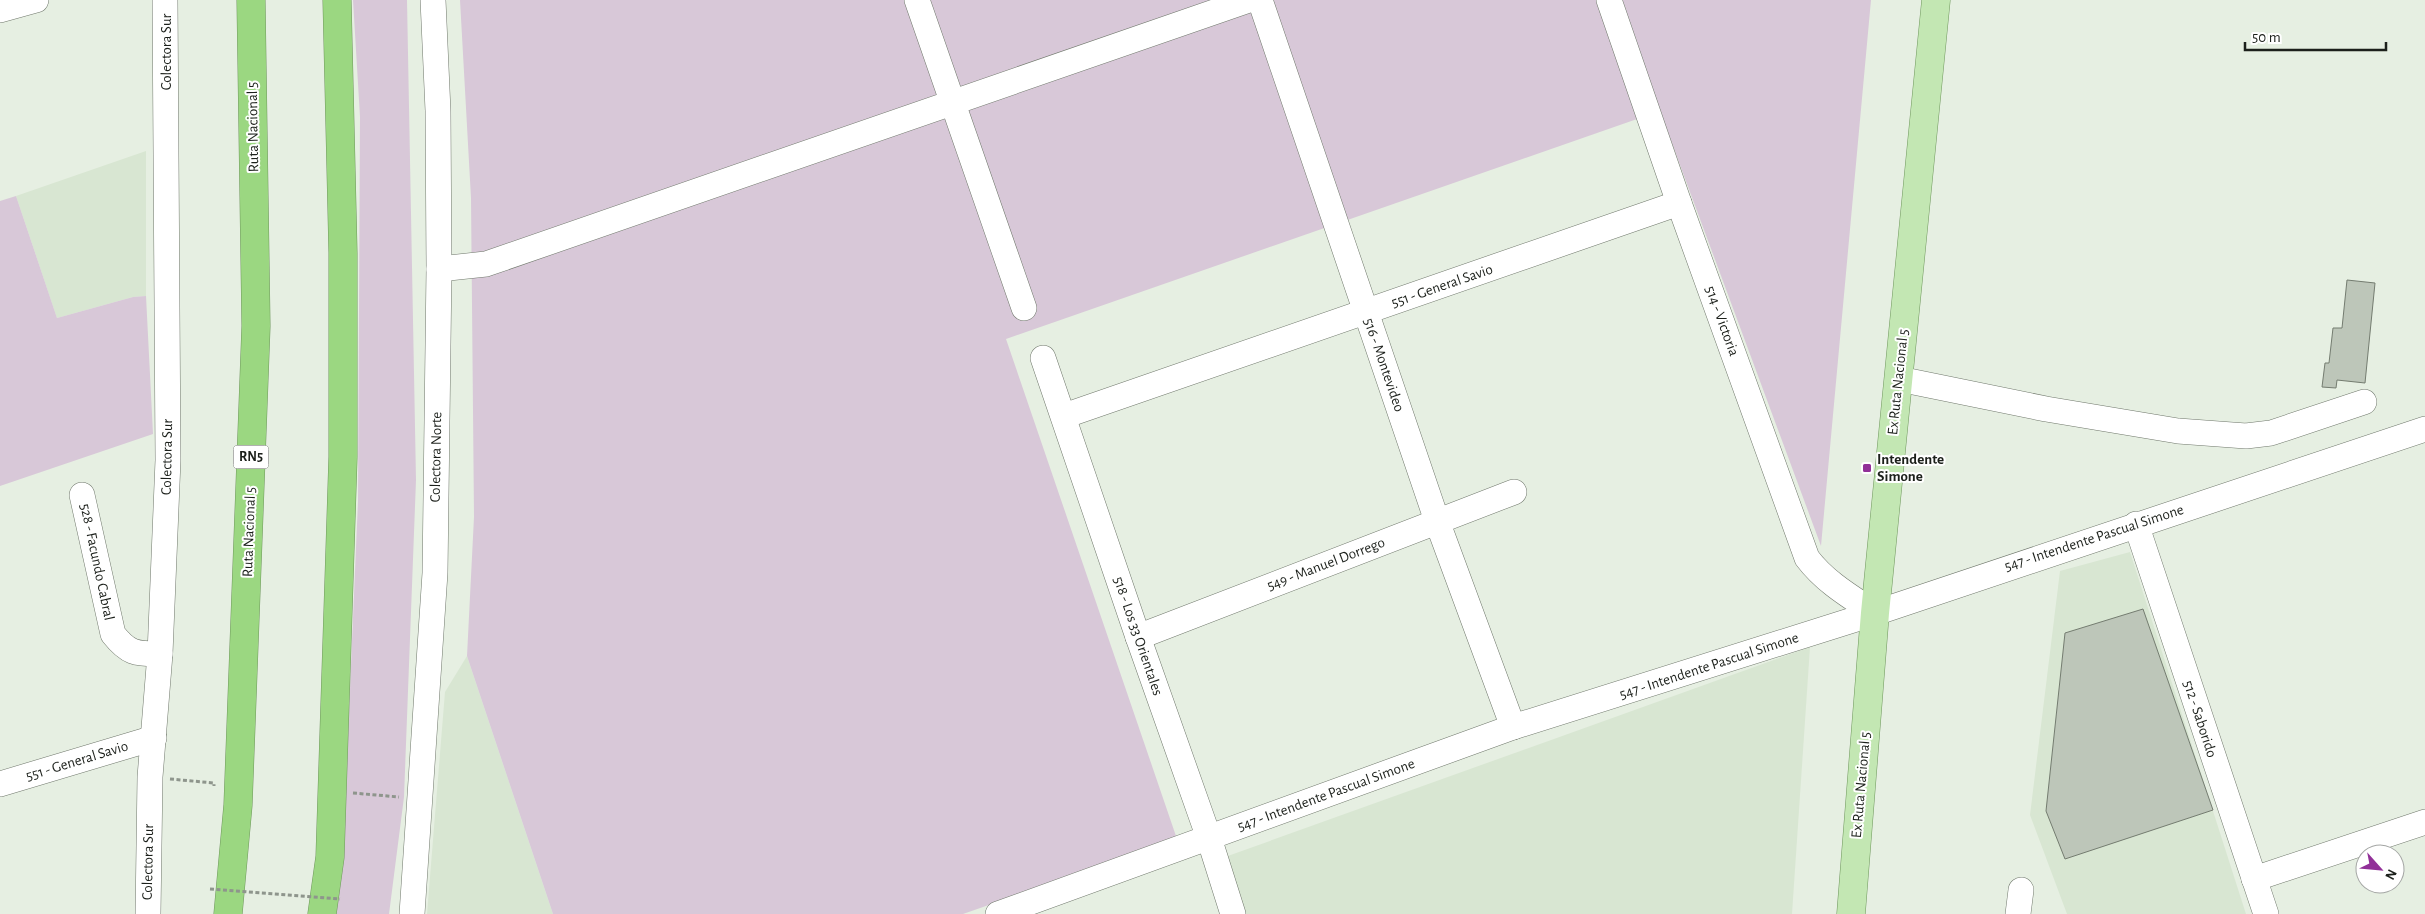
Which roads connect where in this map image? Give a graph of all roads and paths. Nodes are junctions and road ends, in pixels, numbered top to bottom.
1 (36, 0) edge
2 (165, 0) edge
3 (251, 0) edge
4 (337, 0) edge
5 (433, 0) edge
6 (917, 0) edge
7 (1249, 0) edge
8 (1260, 0) edge
9 (1609, 0) edge
10 (1936, 0) edge
11 (0, 10) edge
12 (952, 102) junction
13 (1679, 203) junction
14 (439, 269) junction
15 (1024, 308) dead end
16 (1366, 313) junction
17 (1043, 358) dead end
18 (1899, 379) junction
19 (2364, 402) dead end
20 (1064, 416) junction
21 (2425, 429) edge
22 (1514, 492) dead end
23 (82, 495) dead end
24 (1437, 521) junction
25 (2136, 524) junction
26 (1876, 613) junction
27 (1138, 637) junction
28 (160, 654) junction
29 (1514, 727) junction
30 (154, 738) junction
31 (150, 777) junction
32 (0, 784) edge
33 (213, 793) dead end
34 (345, 793) dead end
35 (420, 798) junction
36 (2425, 822) edge
37 (1209, 838) junction
38 (2254, 879) junction
39 (210, 880) dead end
40 (340, 890) dead end
41 (2020, 890) dead end
42 (331, 907) edge
43 (148, 914) edge
44 (228, 914) edge
45 (412, 914) edge
46 (998, 914) edge
47 (1233, 914) edge
48 (1851, 914) edge
49 (2018, 914) edge
50 (2266, 914) edge

1 - 11 street
2 - 28 street, Colectora Sur
3 - 44 highway, Ruta Nacional 5 / RN5
4 - 42 highway
5 - 14 street, Colectora Norte
6 - 12 street
7 - 12 street
8 - 16 street, 516 - Montevideo
9 - 13 street, 514 - Victoria
10 - 18 main road, Ex Ruta Nacional 5
12 - 14 street
12 - 15 street
13 - 16 street, 551 - General Savio
13 - 26 street, 514 - Victoria
14 - 35 street, Colectora Norte
16 - 20 street, 551 - General Savio
16 - 24 street, 516 - Montevideo
17 - 20 street, 518 - Los 33 Orientales
18 - 19 street
18 - 26 main road, Ex Ruta Nacional 5
20 - 27 street, 518 - Los 33 Orientales
21 - 25 street, 547 - Intendente Pascual Simone
22 - 24 street, 549 - Manuel Dorrego
23 - 28 street, 528 - Facundo Cabral
24 - 27 street, 549 - Manuel Dorrego
24 - 29 street, 516 - Montevideo
25 - 26 street, 547 - Intendente Pascual Simone
25 - 38 street, 512 - Saborido
26 - 29 street, 547 - Intendente Pascual Simone
26 - 48 main road, Ex Ruta Nacional 5
27 - 37 street, 518 - Los 33 Orientales
28 - 30 street, Colectora Sur
29 - 37 street, 547 - Intendente Pascual Simone
30 - 31 street, Colectora Sur
30 - 32 street, 551 - General Savio
31 - 33 path
31 - 43 street, Colectora Sur
34 - 35 path
35 - 45 street, Colectora Norte
36 - 38 street
37 - 46 street, 547 - Intendente Pascual Simone
37 - 47 street, 518 - Los 33 Orientales
38 - 50 street, 512 - Saborido
39 - 42 path, bridge
40 - 42 path
41 - 49 street

